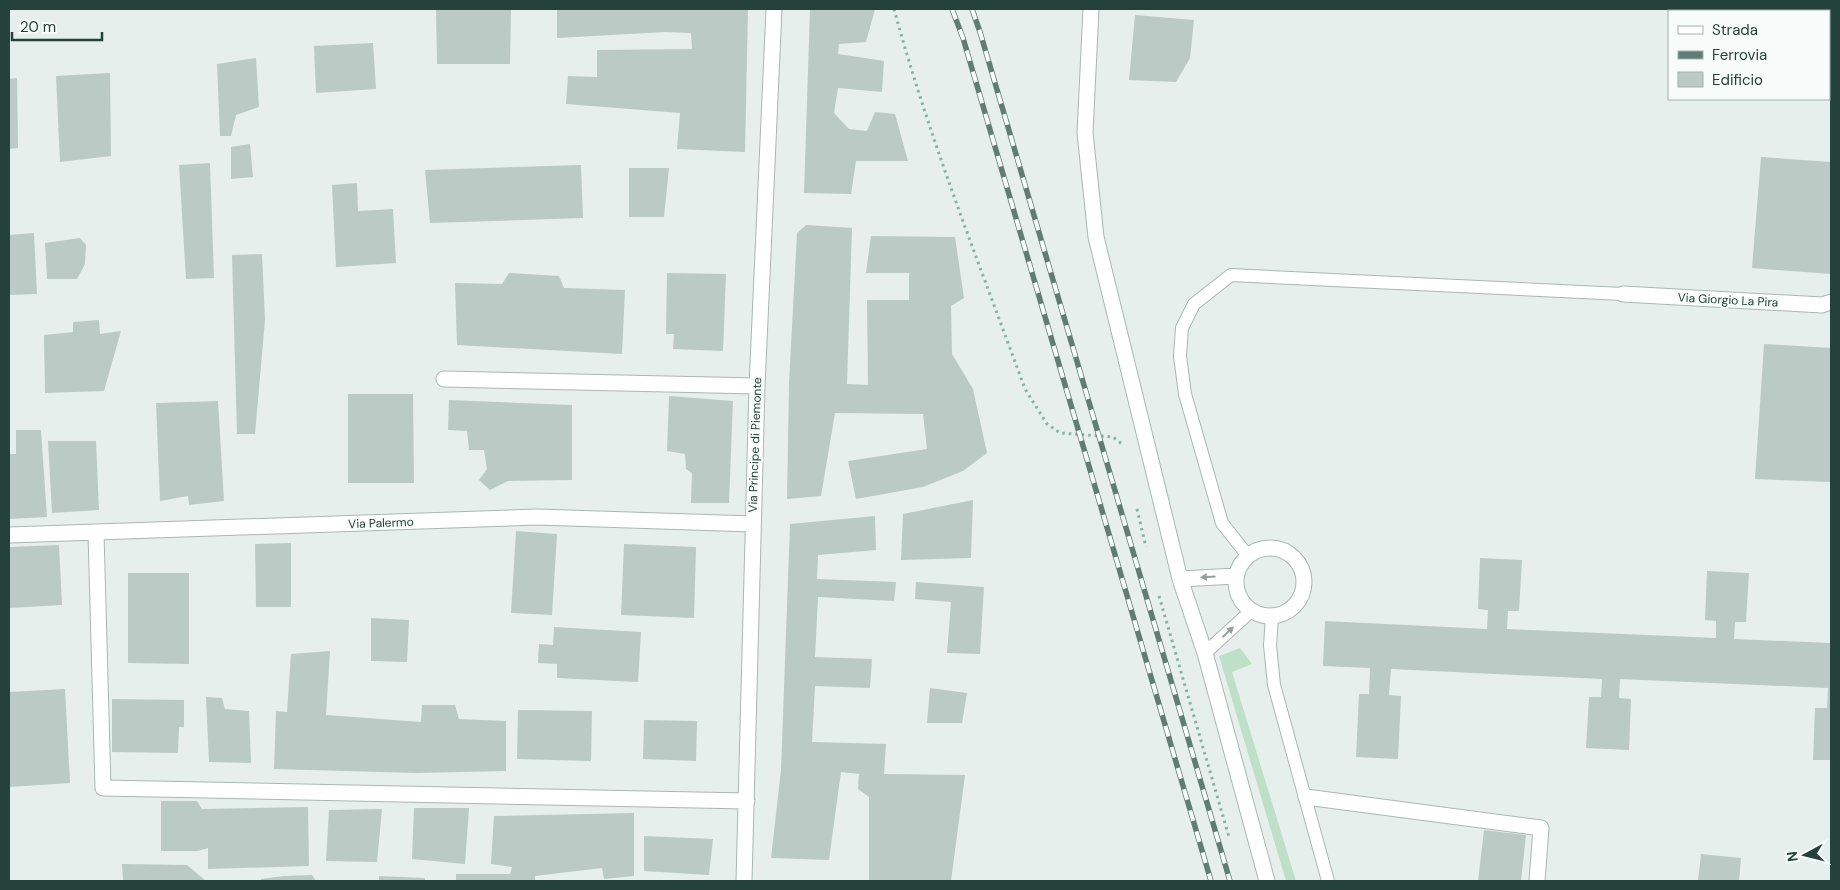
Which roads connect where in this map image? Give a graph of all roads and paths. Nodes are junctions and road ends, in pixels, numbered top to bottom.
1 (774, 9) edge
2 (894, 9) edge
3 (1091, 9) edge
4 (1623, 294) joint
5 (1831, 302) edge
6 (444, 380) dead end
7 (757, 386) junction
8 (1122, 444) dead end
9 (1135, 500) dead end
10 (753, 524) junction
11 (96, 533) junction
12 (9, 535) edge
13 (1148, 555) dead end
14 (1248, 556) junction
15 (1236, 576) junction
16 (1180, 579) junction
17 (1158, 590) dead end
18 (1251, 611) junction
19 (1272, 616) junction
20 (1205, 653) junction
21 (1306, 797) junction
22 (747, 801) junction
23 (1230, 841) dead end
24 (744, 881) edge
25 (1266, 881) edge
26 (1328, 881) edge
27 (1537, 881) edge

1 - 7 street, Via Principe di Piemonte
2 - 8 path
3 - 16 street
4 - 5 street, Via Giorgio La Pira
4 - 14 lane
6 - 7 street
7 - 10 street, Via Principe di Piemonte
9 - 13 path
10 - 11 street, Via Palermo
10 - 22 street, Via Principe di Piemonte
11 - 12 street, Via Palermo
11 - 22 street
14 - 15 street
14 - 19 street
15 -> 16 street
15 - 18 street
16 - 20 street
17 - 23 path
18 - 19 street
20 -> 18 lane
19 - 21 lane
20 - 25 street
21 - 26 lane
21 - 27 street
22 - 24 street, Via Principe di Piemonte

